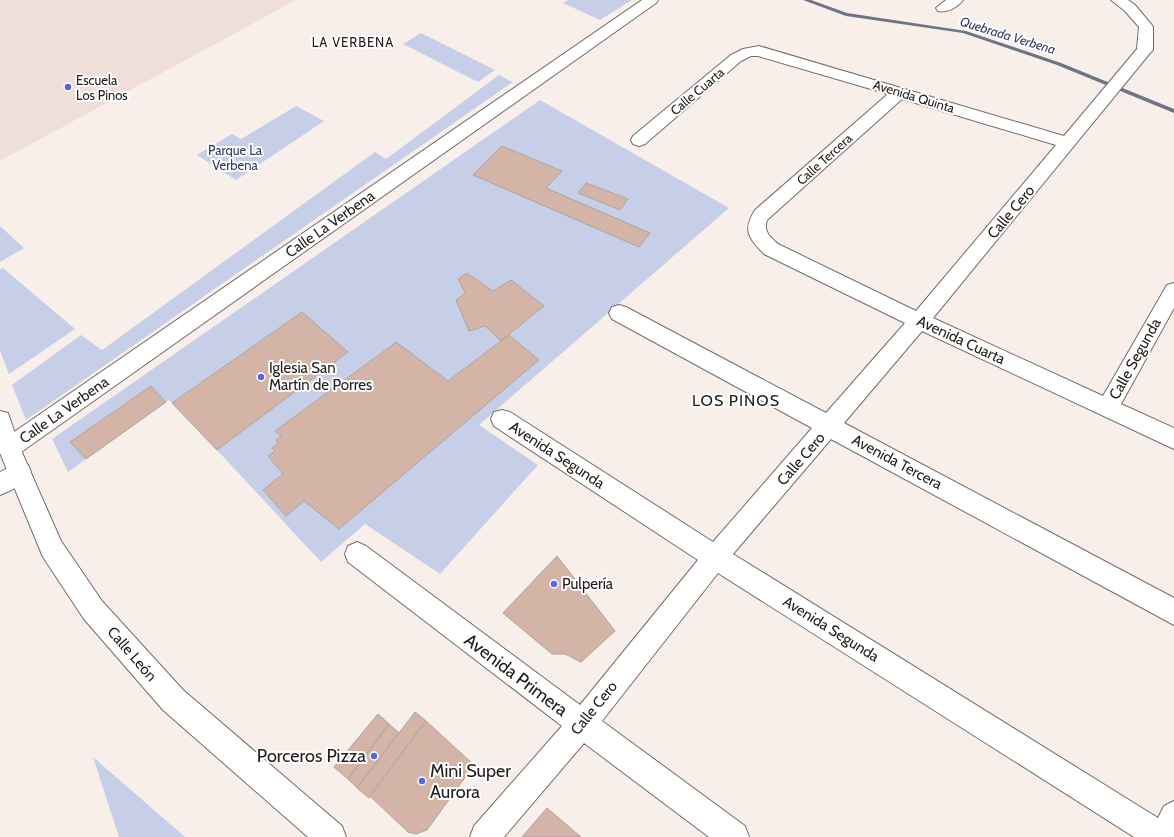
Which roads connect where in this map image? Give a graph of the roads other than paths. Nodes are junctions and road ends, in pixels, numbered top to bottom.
1 (651, 0) edge
2 (956, 0) edge
3 (1118, 0) edge
4 (943, 8) dead end
5 (759, 51) joint
6 (900, 92) junction
7 (639, 140) dead end
8 (1069, 143) junction
9 (756, 230) joint
10 (1174, 290) edge
11 (619, 313) dead end
12 (919, 321) junction
13 (1108, 407) junction
14 (502, 419) dead end
15 (0, 420) edge
16 (830, 426) junction
17 (1174, 439) edge
18 (9, 448) junction
19 (10, 478) edge
20 (357, 554) dead end
21 (715, 557) junction
22 (1174, 612) edge
23 (582, 724) junction
24 (1174, 816) edge
25 (331, 837) edge
26 (485, 837) edge
27 (734, 837) edge
28 (1161, 837) edge
29 (1166, 837) edge

1 - 18 street, Calle La Verbena
2 - 4 street
3 - 8 street, Calle Cero
5 - 6 street, Avenida Quinta
5 - 7 street, Calle Cuarta
6 - 8 street, Avenida Quinta
6 - 9 street, Calle Tercera
8 - 12 street, Calle Cero
9 - 12 street, Avenida Cuarta
10 - 13 street, Calle Segunda
11 - 16 street, Avenida Tercera
12 - 13 street, Avenida Cuarta
12 - 16 street, Calle Cero
13 - 17 street, Avenida Cuarta
14 - 21 street, Avenida Segunda
15 - 18 street, Calle León
16 - 21 street, Calle Cero
16 - 22 street, Avenida Tercera
18 - 19 street, Calle León
19 - 25 street, Calle León
20 - 23 street, Avenida Primera
21 - 23 street, Calle Cero
21 - 28 street, Avenida Segunda
23 - 26 street, Calle Cero
23 - 27 street, Avenida Primera
24 - 29 street

